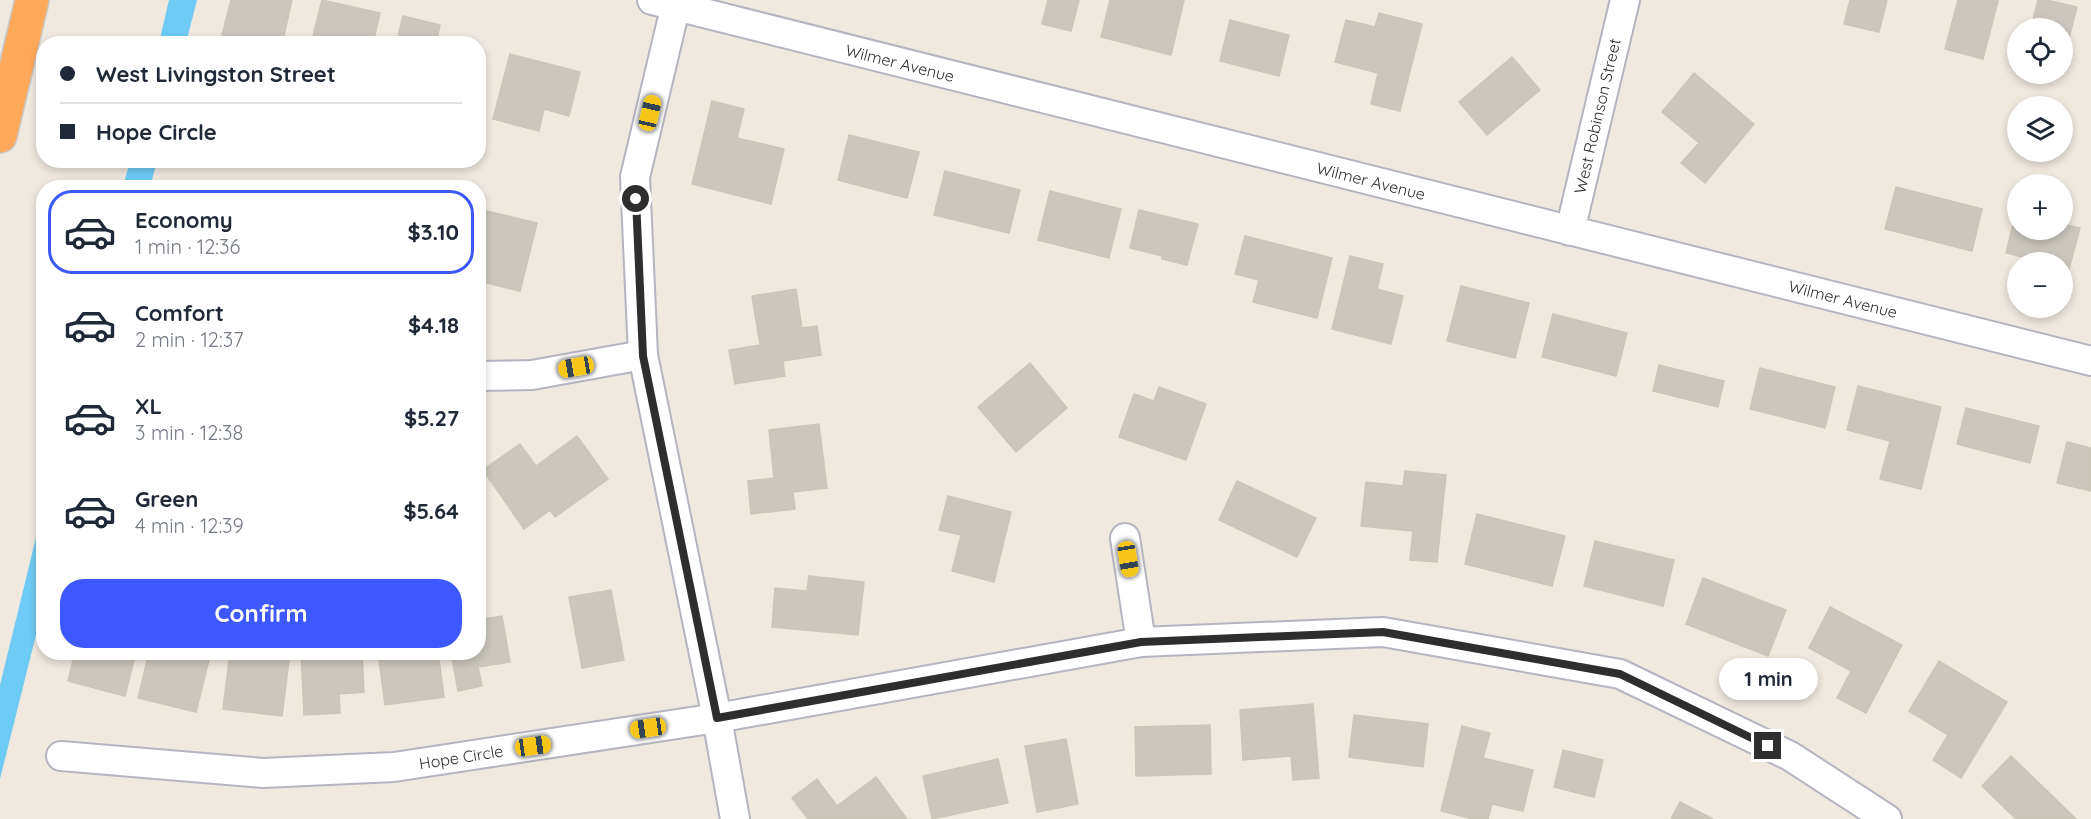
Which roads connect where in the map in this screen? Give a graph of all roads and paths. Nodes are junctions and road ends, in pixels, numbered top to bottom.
1 (32, 0) edge
2 (1625, 0) edge
3 (668, 2) edge
4 (0, 136) edge
5 (1570, 231) junction
6 (643, 356) junction
7 (2091, 361) edge
8 (486, 376) edge
9 (1125, 538) dead end
10 (1141, 642) junction
11 (717, 718) junction
12 (61, 756) dead end
13 (735, 819) edge
14 (1887, 819) edge

1 - 4 highway
2 - 5 street, West Robinson Street
3 - 5 street, Wilmer Avenue
3 - 6 street
5 - 7 street, Wilmer Avenue
6 - 8 street
6 - 11 street
9 - 10 street
10 - 11 street, Hope Circle
10 - 14 street, Hope Circle
11 - 12 street, Hope Circle
11 - 13 street

